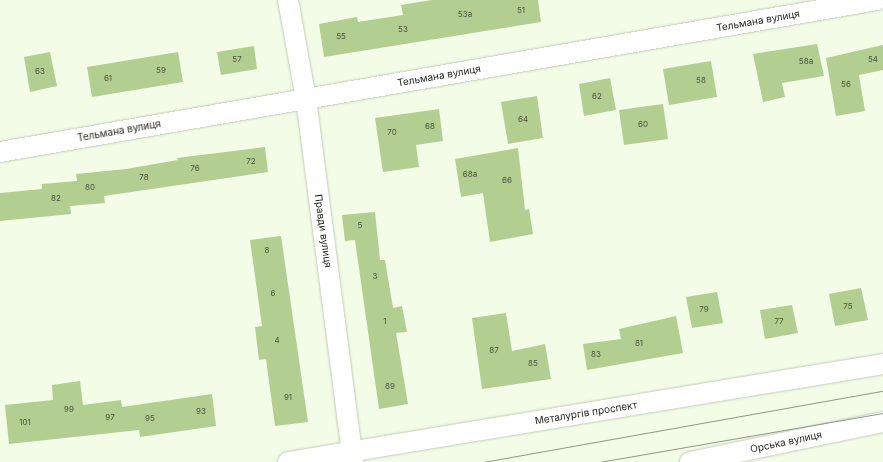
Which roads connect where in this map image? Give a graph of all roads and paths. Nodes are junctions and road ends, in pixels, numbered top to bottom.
1 (288, 0) edge
2 (877, 0) edge
3 (306, 99) junction
4 (0, 152) edge
5 (883, 364) edge
6 (883, 422) edge
7 (353, 457) edge
8 (288, 462) edge
9 (690, 462) edge

1 - 3 street, Правди вулиця
2 - 3 street, Тельмана вулиця
3 - 4 street, Тельмана вулиця
3 - 7 street, Правди вулиця
5 - 7 street, Металургів проспект
6 - 9 street, Орська вулиця
7 - 8 street, Металургів проспект

